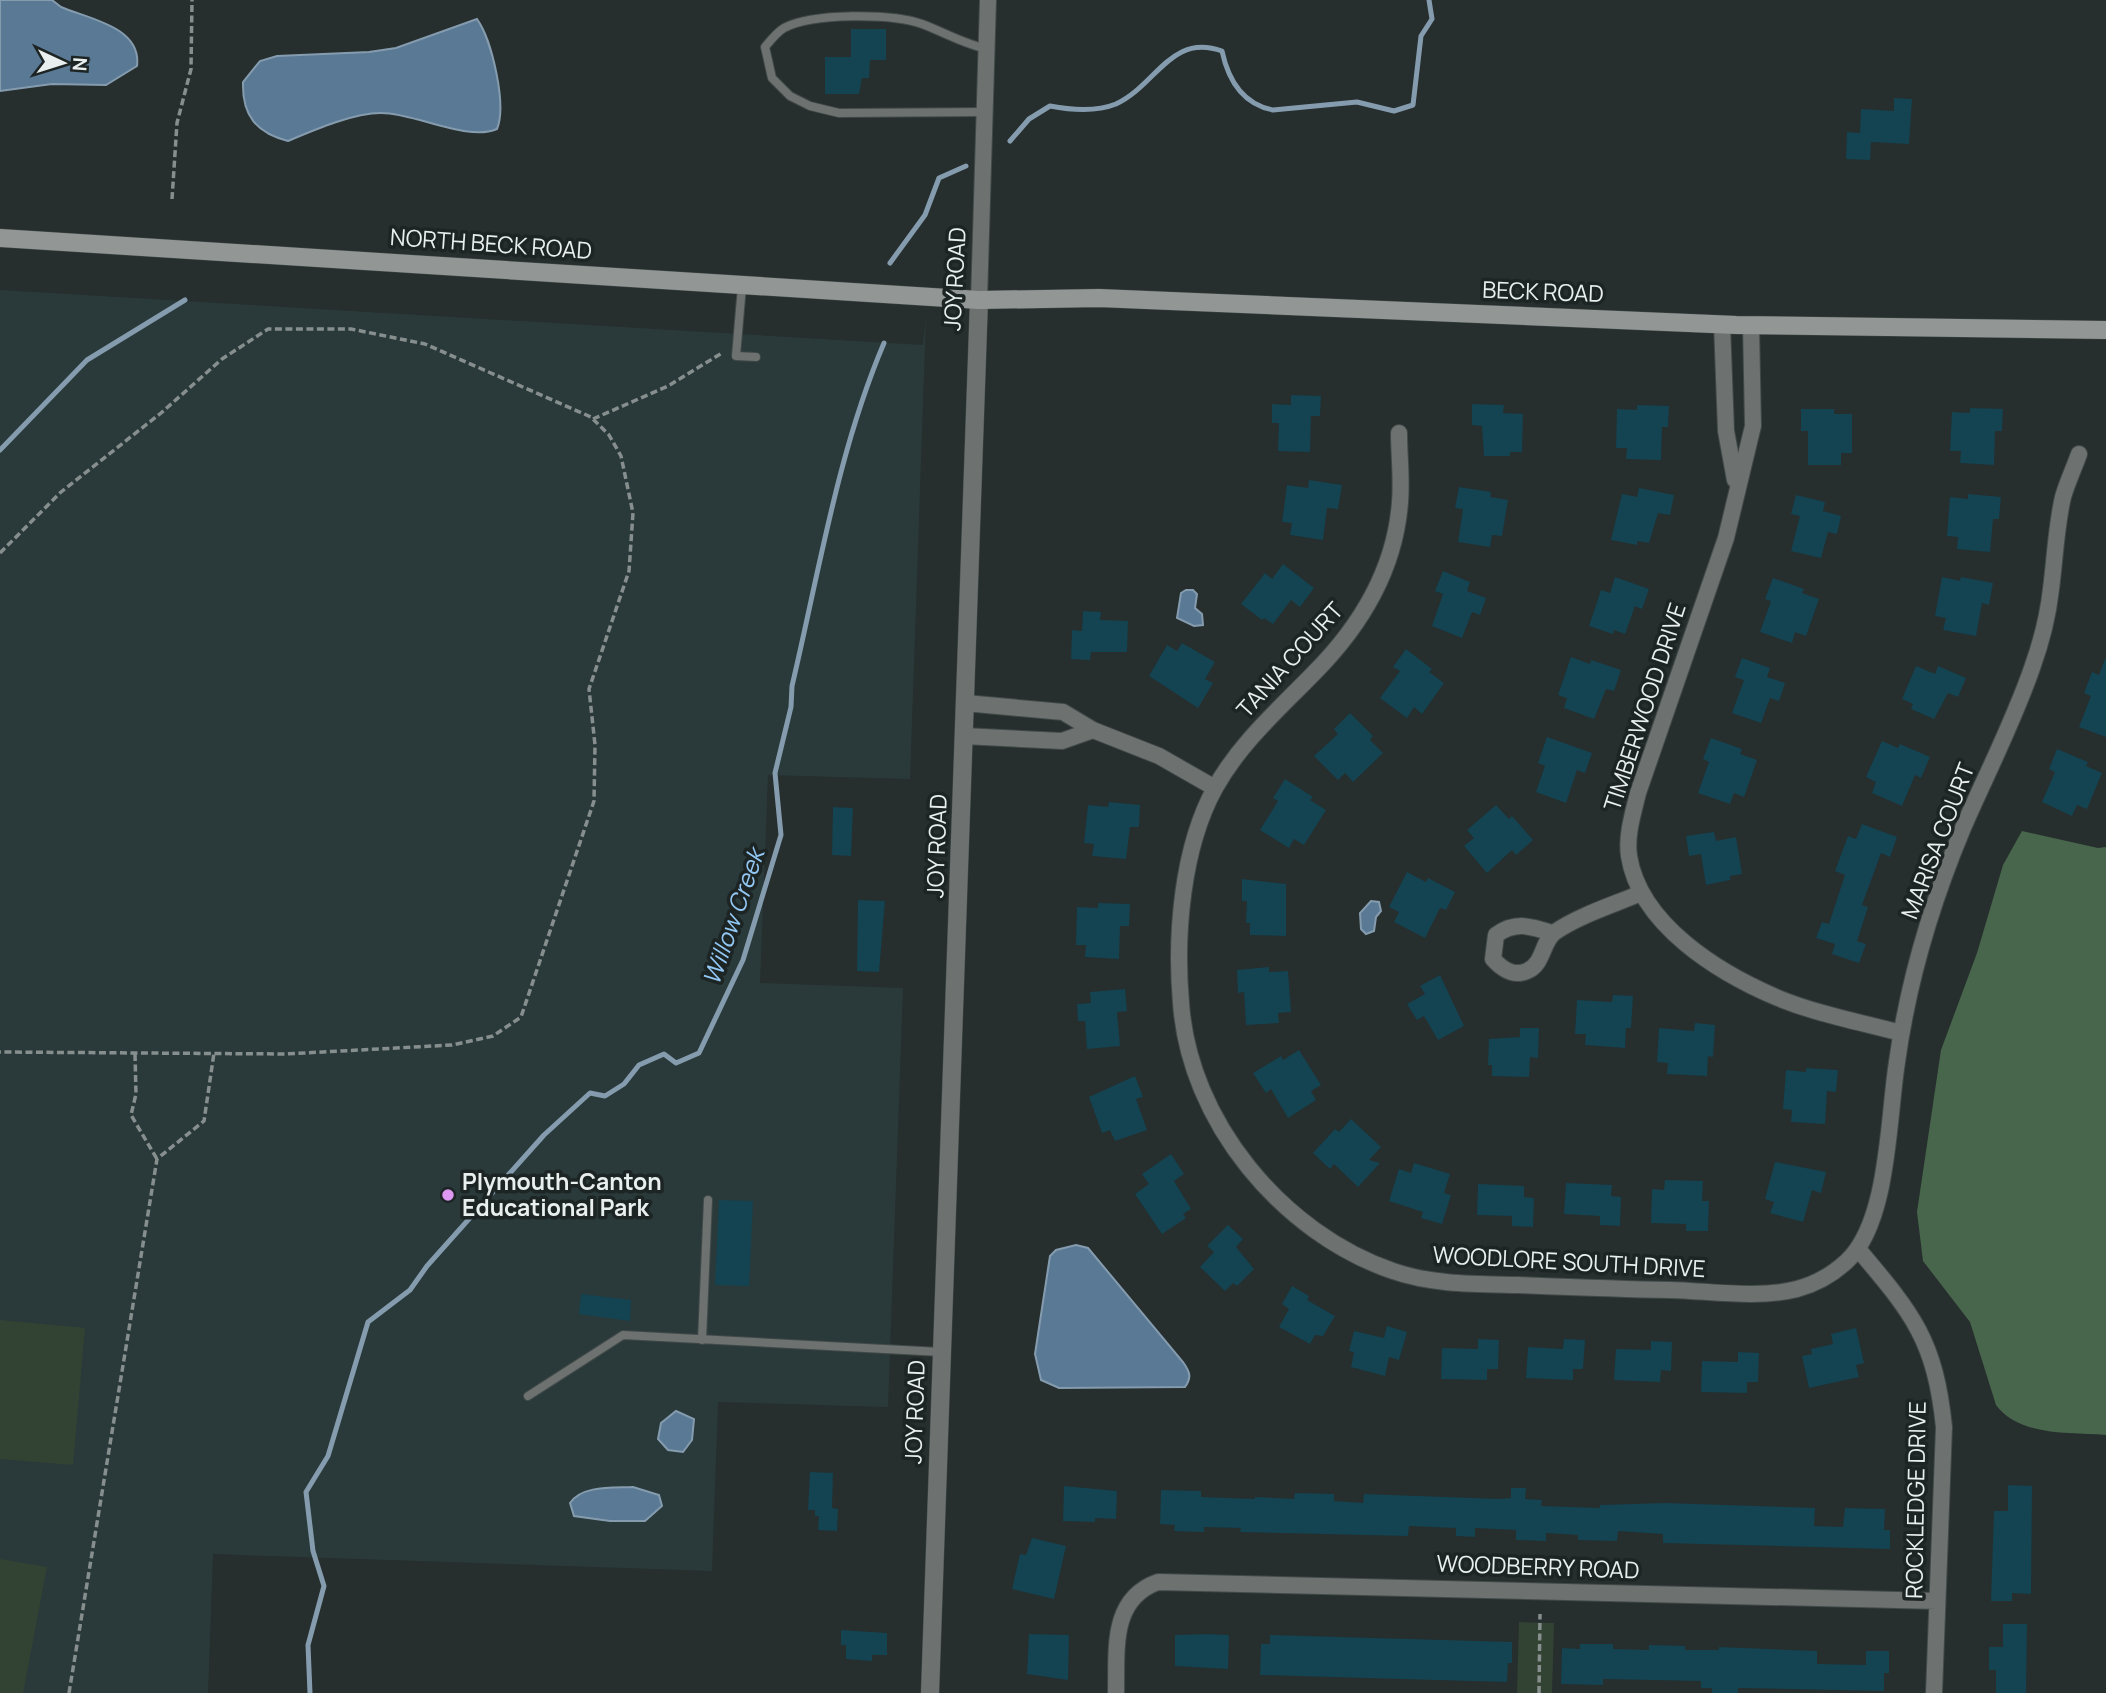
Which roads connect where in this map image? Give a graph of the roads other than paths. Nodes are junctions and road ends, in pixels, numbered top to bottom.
1 (988, 0) edge
2 (987, 49) junction
3 (986, 112) junction
4 (0, 238) edge
5 (742, 286) junction
6 (978, 300) junction
7 (1723, 324) junction
8 (1751, 325) junction
9 (2106, 330) edge
10 (756, 357) dead end
11 (1399, 433) dead end
12 (2079, 454) dead end
13 (1736, 486) junction
14 (965, 703) junction
15 (1093, 730) junction
16 (964, 736) junction
17 (1215, 788) junction
18 (1641, 893) junction
19 (1552, 933) dead end
20 (1901, 1033) junction
21 (708, 1200) dead end
22 (1858, 1249) junction
23 (702, 1340) junction
24 (942, 1353) junction
25 (528, 1396) dead end
26 (1937, 1601) junction
27 (930, 1693) edge
28 (1116, 1693) edge
29 (1934, 1693) edge

1 - 2 street, JOY ROAD
2 - 3 street, JOY ROAD
2 - 3 lane
3 - 6 street, JOY ROAD
4 - 5 main road, NORTH BECK ROAD
5 - 6 main road, NORTH BECK ROAD
5 - 10 lane
6 - 7 main road, BECK ROAD
6 - 14 street, JOY ROAD
7 - 8 main road, BECK ROAD
7 - 13 street, TIMBERWOOD DRIVE
8 - 9 main road, BECK ROAD
8 - 13 street, TIMBERWOOD DRIVE
11 - 17 street, TANIA COURT
12 - 20 street, MARISA COURT
13 - 18 street, TIMBERWOOD DRIVE
14 - 15 street
14 - 16 street, JOY ROAD
15 - 16 street
15 - 17 street
16 - 24 street, JOY ROAD
17 - 22 street, WOODLORE SOUTH DRIVE
18 - 19 street
18 - 20 street, TIMBERWOOD DRIVE
20 - 22 street, MARISA COURT
21 - 23 lane
22 - 26 street, ROCKLEDGE DRIVE
23 - 24 lane
23 - 25 lane
24 - 27 street, JOY ROAD
26 - 28 street, WOODBERRY ROAD
26 - 29 street, ROCKLEDGE DRIVE

